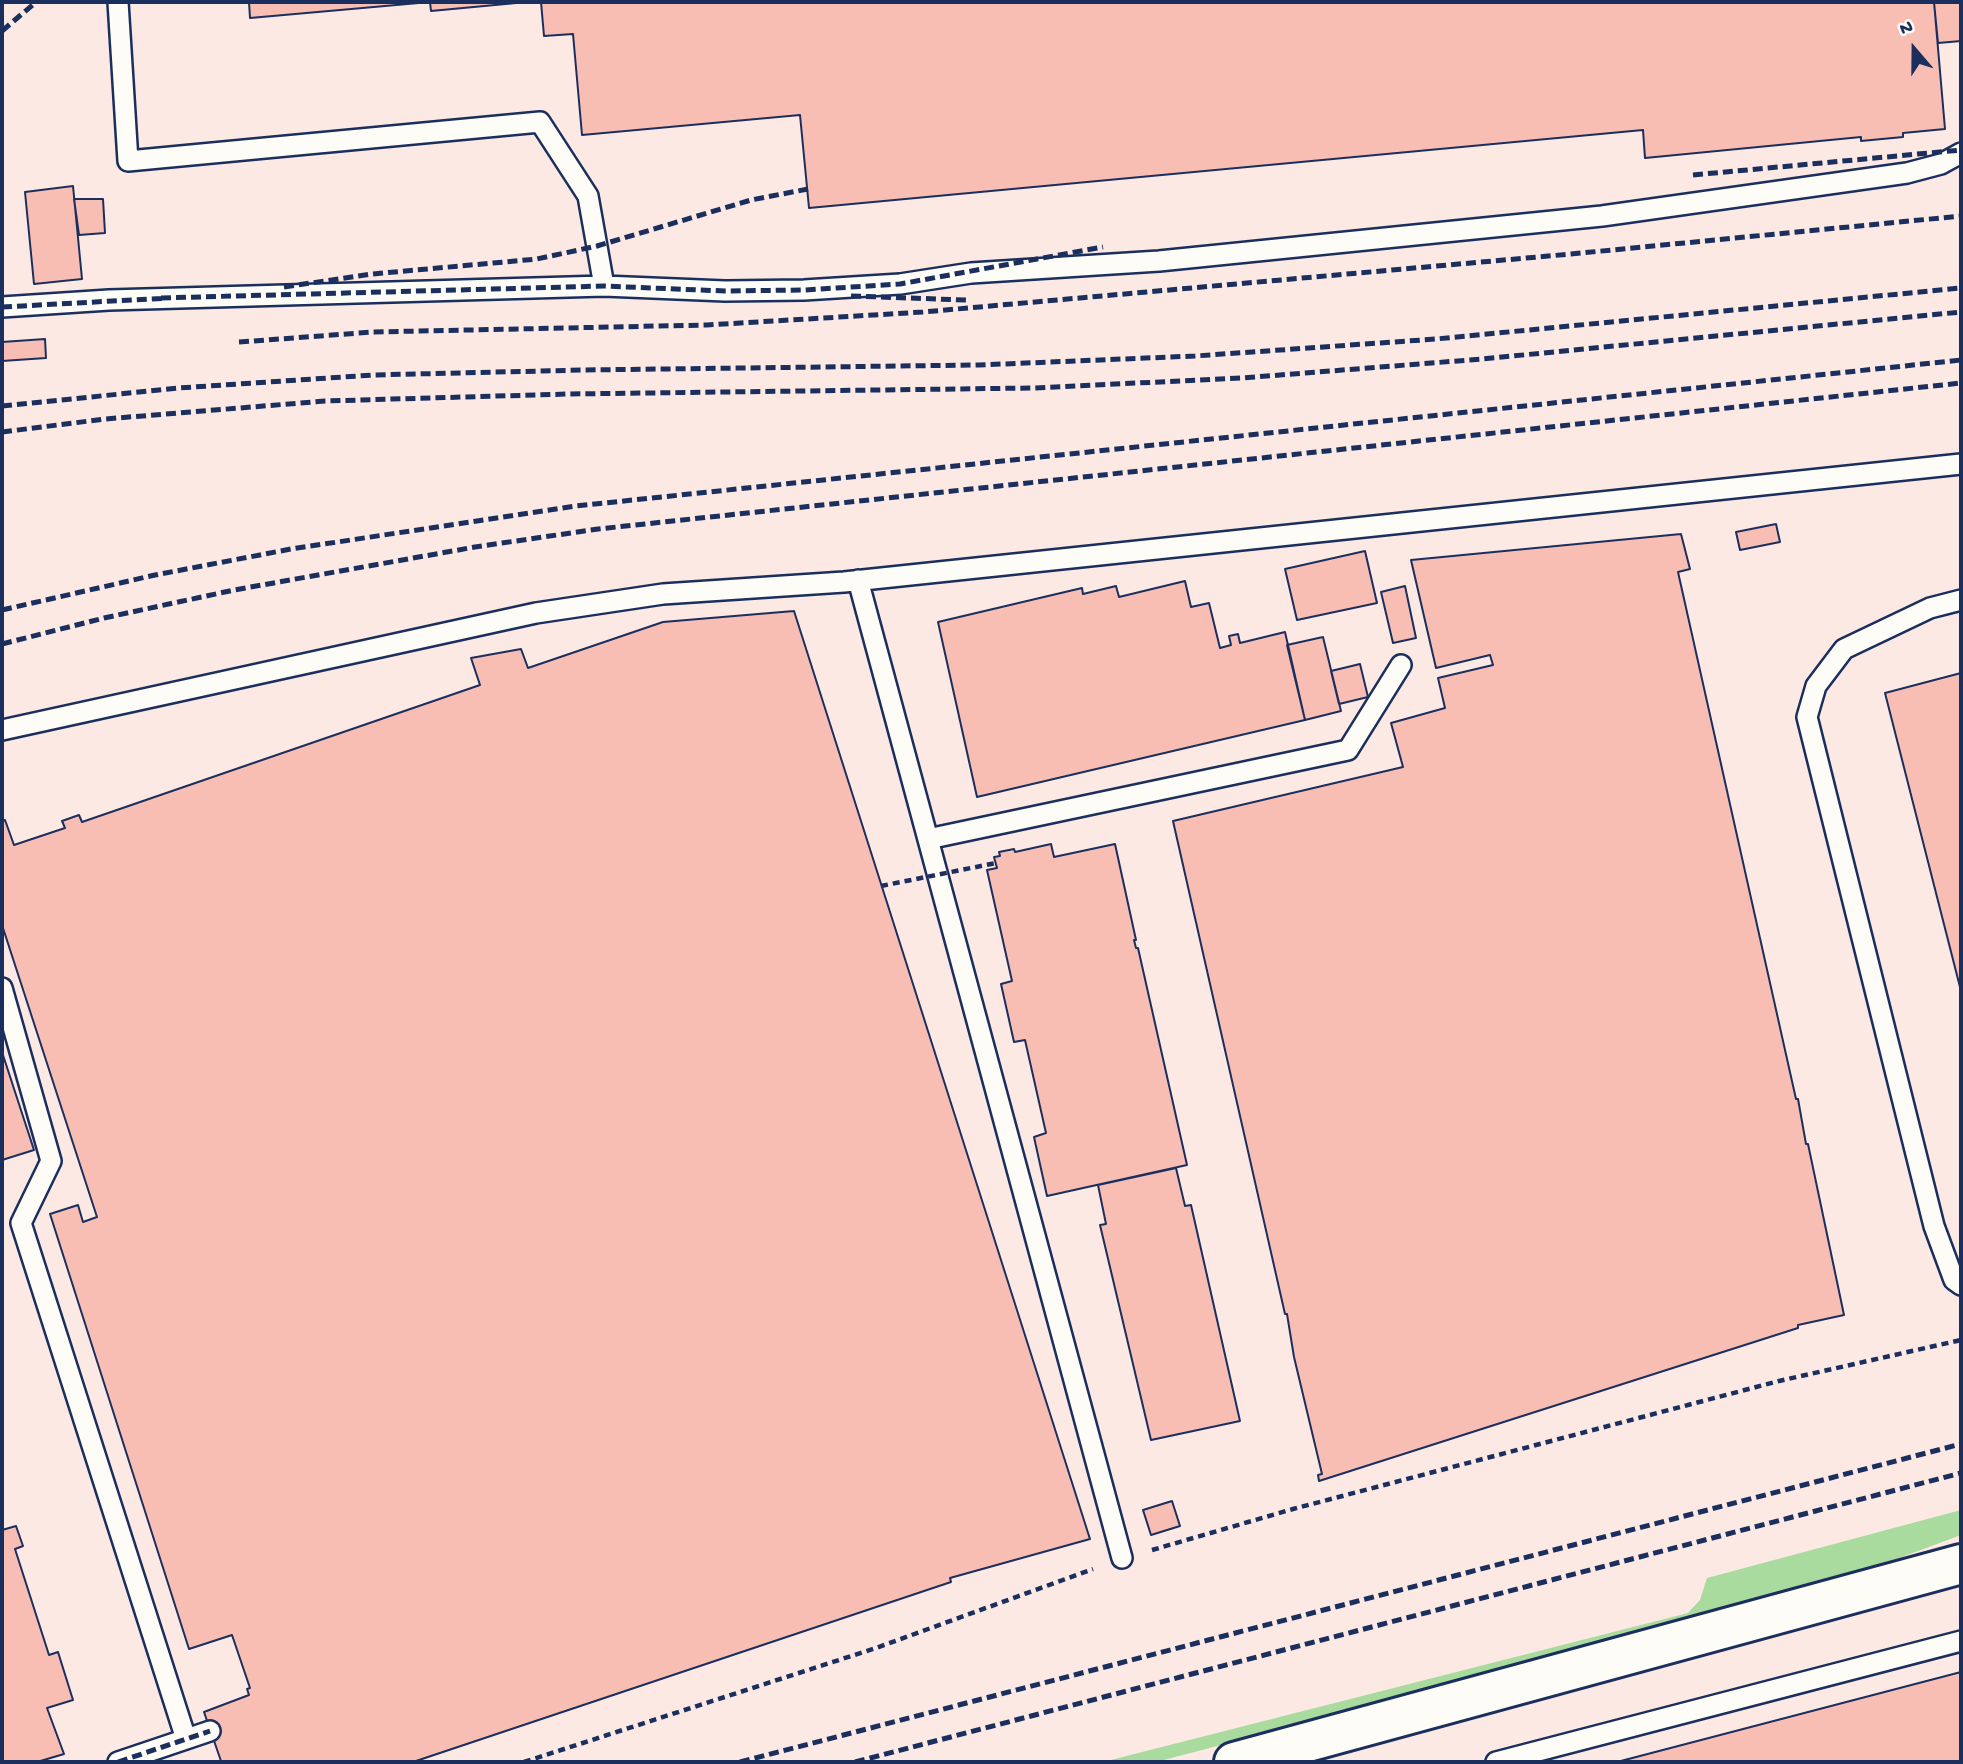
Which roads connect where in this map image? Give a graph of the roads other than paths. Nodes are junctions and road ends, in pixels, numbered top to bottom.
1 (118, 2) edge
2 (1961, 153) edge
3 (604, 286) junction
4 (2, 307) edge
5 (1961, 464) edge
6 (858, 580) junction
7 (1961, 600) edge
8 (1401, 665) dead end
9 (2, 730) edge
10 (928, 839) junction
11 (2, 988) edge
12 (2, 1217) edge
13 (21, 1223) junction
14 (1961, 1286) edge
15 (1122, 1558) road end
16 (1961, 1564) edge
17 (1961, 1641) edge
18 (210, 1731) dead end
19 (186, 1739) junction
20 (118, 1762) edge
21 (1234, 1762) edge
22 (1496, 1762) edge

1 - 3 lane
2 - 3 lane
3 - 4 lane
5 - 6 lane
6 - 9 lane
6 - 10 lane
7 - 14 lane
8 - 10 lane
10 - 15 lane
11 - 13 lane
12 - 13 lane
13 - 19 lane
16 - 21 street
17 - 22 lane
18 - 19 lane
19 - 20 lane

